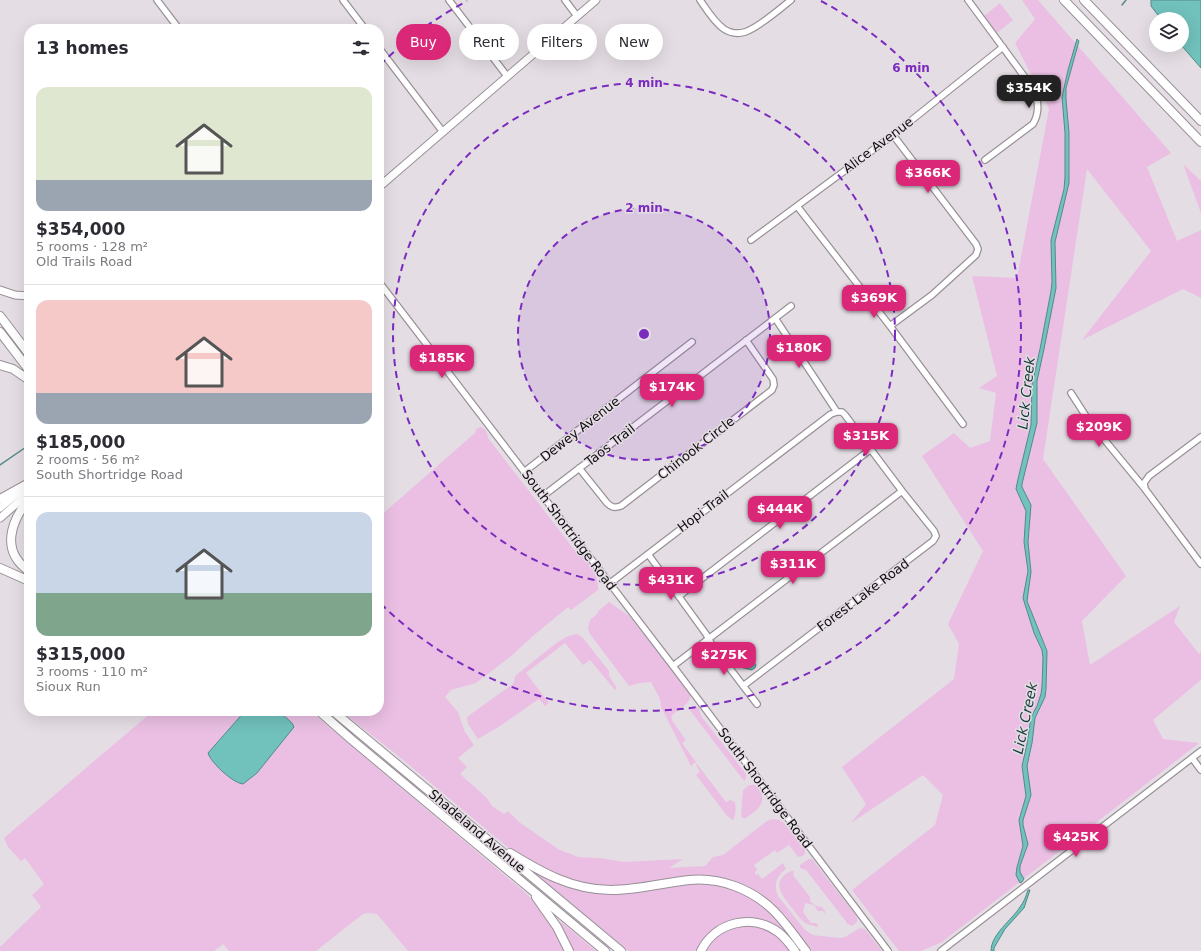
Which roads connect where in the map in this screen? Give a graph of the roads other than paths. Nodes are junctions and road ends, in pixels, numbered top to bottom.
1 (157, 0) edge
2 (343, 0) edge
3 (449, 0) edge
4 (565, 0) edge
5 (596, 0) edge
6 (700, 0) edge
7 (792, 0) edge
8 (968, 0) edge
9 (1064, 0) edge
10 (1084, 0) edge
11 (577, 16) junction
12 (175, 24) edge
13 (361, 24) edge
14 (1003, 47) junction
15 (384, 55) edge
16 (507, 76) junction
17 (1201, 121) edge
18 (443, 132) junction
19 (893, 135) junction
20 (1201, 142) edge
21 (985, 160) dead end
22 (384, 183) edge
23 (797, 206) junction
24 (751, 240) dead end
25 (384, 289) edge
26 (0, 290) edge
27 (24, 296) edge
28 (791, 306) dead end
29 (0, 316) edge
30 (775, 318) junction
31 (890, 326) junction
32 (0, 332) edge
33 (746, 340) junction
34 (692, 342) dead end
35 (24, 347) edge
36 (24, 363) edge
37 (0, 365) edge
38 (24, 376) edge
39 (1071, 393) dead end
40 (837, 412) junction
41 (963, 424) dead end
42 (1201, 437) edge
43 (871, 449) junction
44 (579, 468) junction
45 (524, 472) junction
46 (24, 486) edge
47 (24, 487) edge
48 (1145, 489) junction
49 (902, 491) junction
50 (543, 496) junction
51 (24, 497) edge
52 (0, 498) edge
53 (24, 506) edge
54 (0, 508) edge
55 (0, 518) edge
56 (648, 554) junction
57 (1201, 564) edge
58 (24, 567) edge
59 (0, 568) edge
60 (24, 579) edge
61 (609, 584) junction
62 (679, 596) junction
63 (708, 639) junction
64 (673, 666) junction
65 (743, 686) junction
66 (756, 704) dead end
67 (325, 716) edge
68 (339, 716) edge
69 (1201, 751) edge
70 (1192, 758) junction
71 (1201, 770) edge
72 (485, 838) junction
73 (532, 890) junction
74 (569, 951) edge
75 (605, 951) edge
76 (621, 951) edge
77 (701, 951) edge
78 (795, 951) edge
79 (806, 951) edge
80 (888, 951) edge
81 (941, 951) edge

1 - 12 street
2 - 13 street
3 - 16 street
4 - 11 street
5 - 11 main road
6 - 7 street
8 - 14 street
9 - 20 highway
10 - 17 highway
11 - 16 main road
14 - 19 street, Alice Avenue
14 - 21 street
15 - 18 street
16 - 18 main road
18 - 22 main road
19 - 23 street, Alice Avenue
19 - 31 street
23 - 24 street, Alice Avenue
23 - 31 street
25 - 45 street, South Shortridge Road
26 - 27 main road
28 - 30 street, Taos Trail
29 - 35 highway
30 - 33 street, Taos Trail
30 - 40 street, Forest Lake Road
31 - 41 street
32 - 36 highway
33 - 44 street, Taos Trail
33 - 44 street, Chinook Circle
34 - 45 street, Dewey Avenue
37 - 38 highway
39 - 48 street
40 - 43 street, Forest Lake Road
40 - 56 street, Hopi Trail
42 - 48 street
43 - 49 street, Forest Lake Road
43 - 62 street
44 - 50 street, Taos Trail
45 - 50 street, South Shortridge Road
46 - 52 highway
47 - 54 main road
48 - 57 street
49 - 63 street
49 - 65 street, Forest Lake Road
50 - 61 street, South Shortridge Road
51 - 55 main road
53 - 58 highway
56 - 61 street, Hopi Trail
56 - 62 street
59 - 60 highway
61 - 64 street, South Shortridge Road
62 - 63 street
63 - 64 street
63 - 65 street
64 - 80 street, South Shortridge Road
65 - 66 street
67 - 73 highway, Shadeland Avenue
68 - 72 highway, Shadeland Avenue
69 - 70 street
70 - 71 street
70 - 81 street
72 - 76 highway, Shadeland Avenue
72 - 79 highway
73 - 74 highway
73 - 75 highway, Shadeland Avenue
77 - 78 highway

